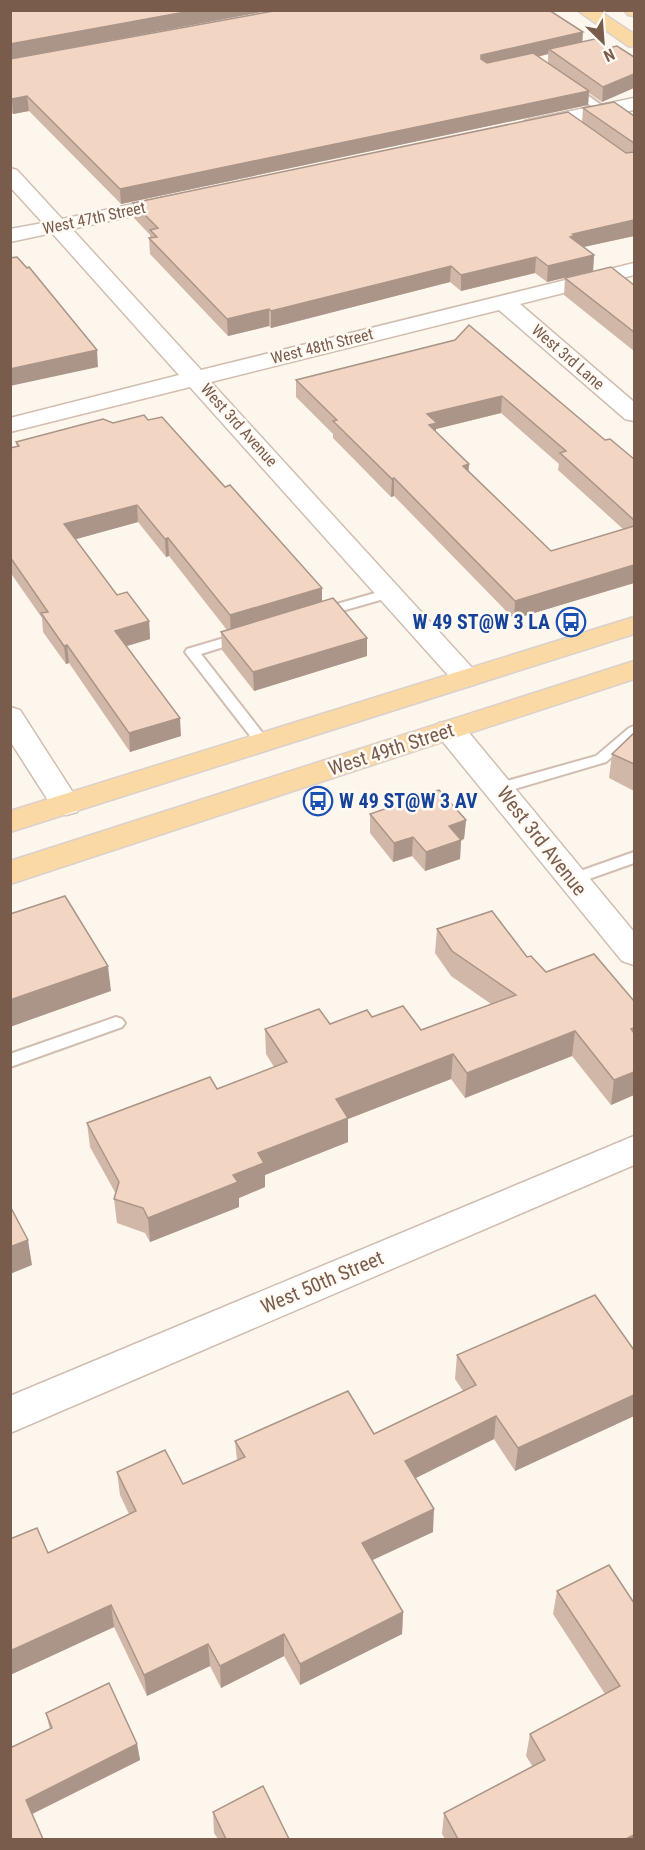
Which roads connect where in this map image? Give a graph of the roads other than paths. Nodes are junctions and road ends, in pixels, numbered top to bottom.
1 (585, 10) edge
2 (634, 42) edge
3 (560, 80) edge
4 (634, 104) edge
5 (603, 110) junction
6 (518, 128) edge
7 (10, 174) edge
8 (195, 197) edge
9 (57, 226) junction
10 (10, 236) edge
11 (634, 269) edge
12 (502, 301) junction
13 (196, 377) junction
14 (634, 414) edge
15 (10, 425) edge
16 (389, 593) junction
17 (302, 619) edge
18 (634, 625) edge
19 (258, 632) edge
20 (534, 657) junction
21 (633, 673) edge
22 (466, 678) junction
23 (10, 716) edge
24 (331, 721) junction
25 (450, 730) junction
26 (634, 731) edge
27 (263, 743) junction
28 (501, 788) junction
29 (66, 805) junction
30 (10, 822) edge
31 (634, 857) edge
32 (10, 873) edge
33 (572, 880) junction
34 (634, 953) edge
35 (116, 1023) dead end
36 (10, 1061) edge
37 (634, 1150) edge
38 (10, 1414) edge

1 - 2 main road
3 - 5 lane
4 - 5 street
5 - 6 street
7 - 9 street, West 3rd Avenue
8 - 9 street, West 47th Street
9 - 10 street, West 47th Street
9 - 13 street, West 3rd Avenue
11 - 12 street, West 48th Street
12 - 13 street, West 48th Street
12 - 14 street, West 3rd Lane
13 - 15 street, West 48th Street
13 - 16 street, West 3rd Avenue
16 - 17 lane
16 - 22 street, West 3rd Avenue
18 - 20 main road
19 - 27 lane
20 - 22 main road
20 - 25 main road
21 - 25 main road, West 49th Street
22 - 24 main road
23 - 29 street
24 - 25 main road
24 - 27 main road
25 - 28 street, West 3rd Avenue
25 - 32 main road, West 49th Street
26 - 28 lane
27 - 29 main road
28 - 33 street, West 3rd Avenue
29 - 30 main road
31 - 33 lane
33 - 34 street, West 3rd Avenue
35 - 36 lane
37 - 38 street, West 50th Street

